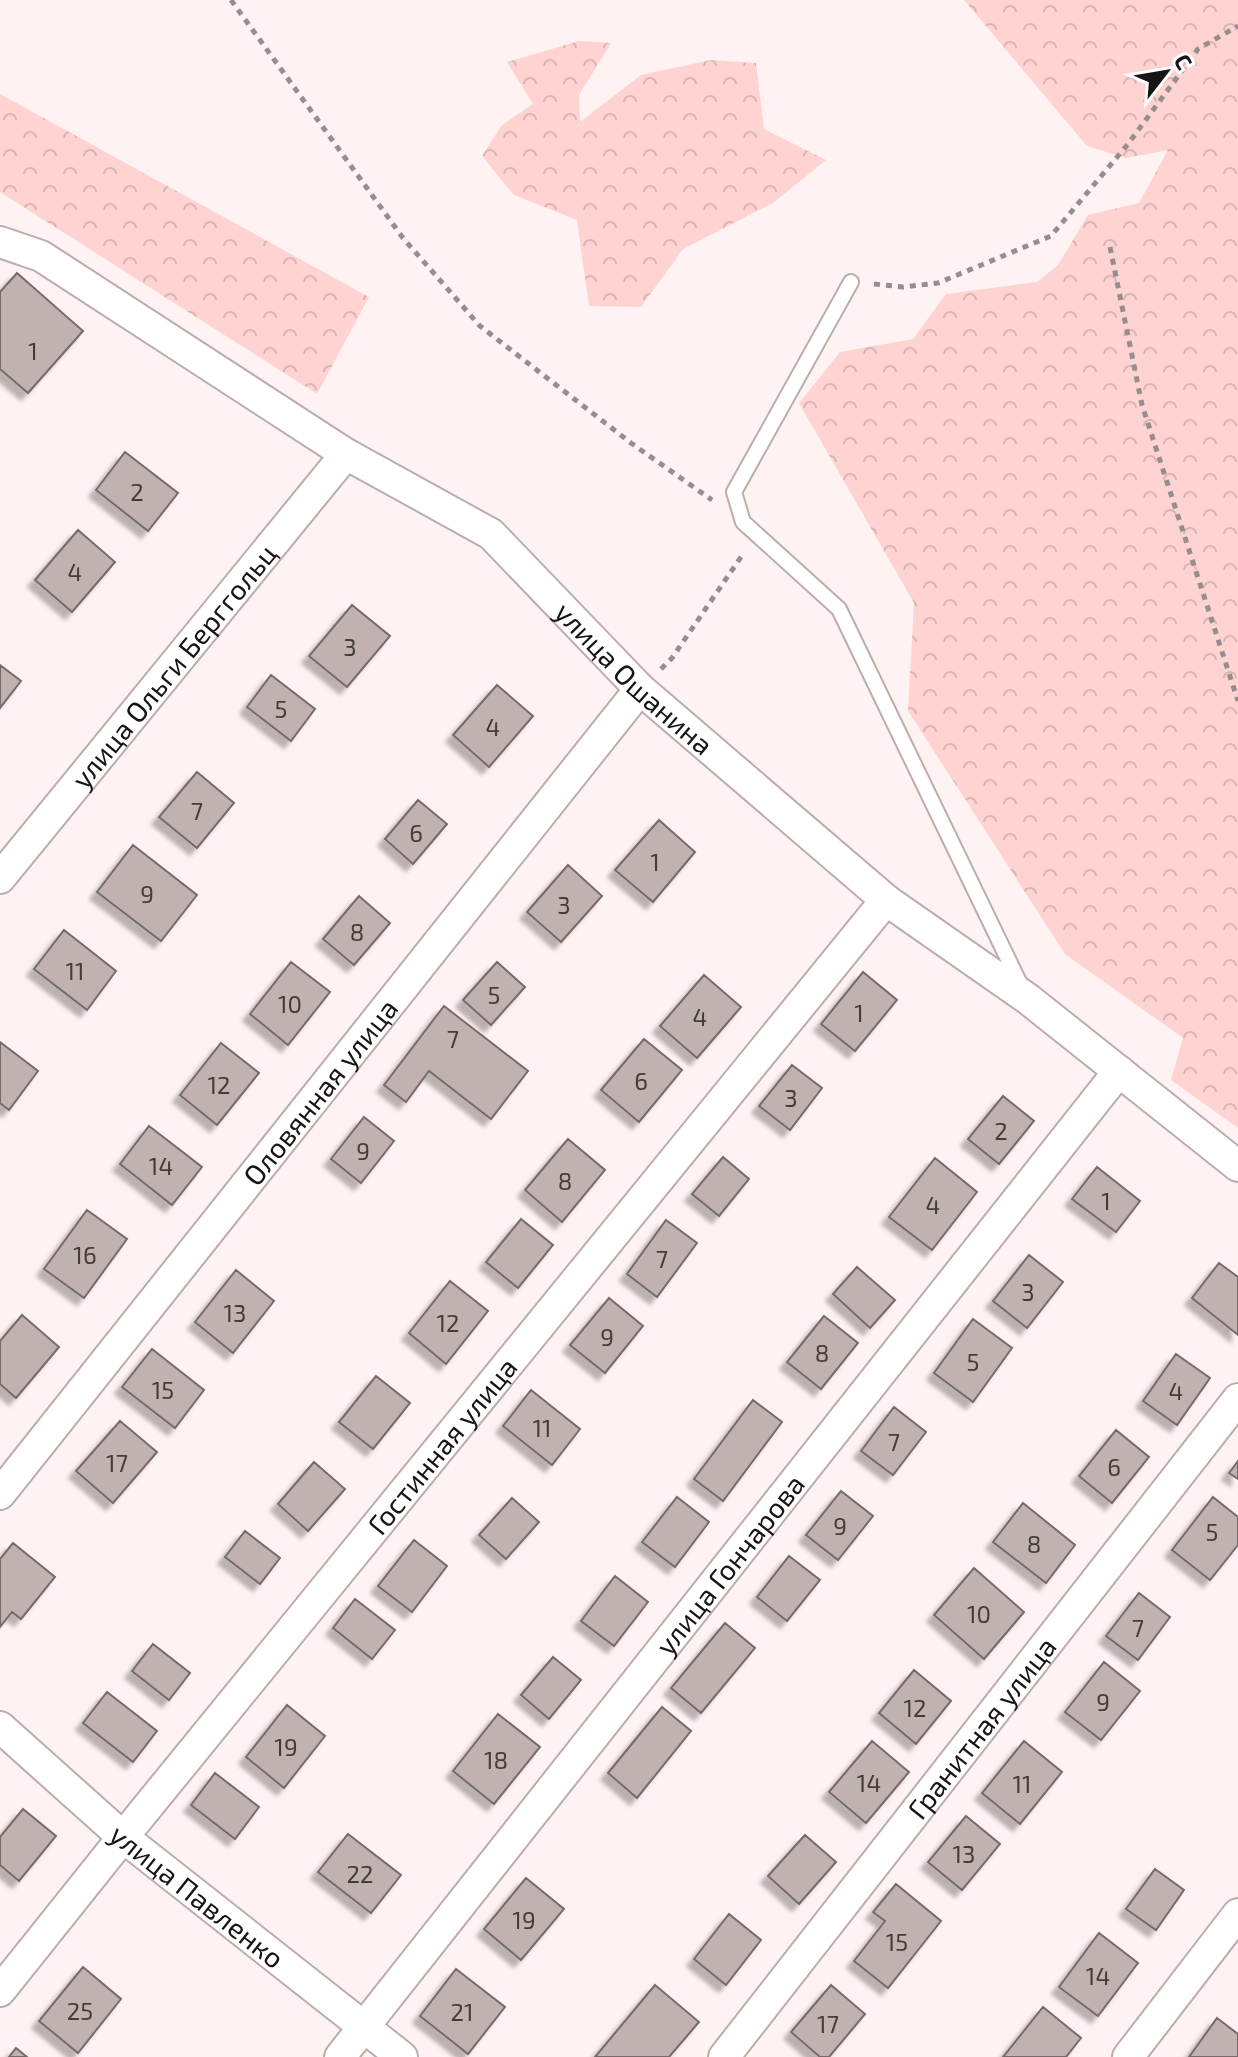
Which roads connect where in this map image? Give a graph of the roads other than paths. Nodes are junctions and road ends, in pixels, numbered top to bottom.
1 (0, 242) edge
2 (851, 282) road end
3 (346, 454) junction
4 (640, 689) junction
5 (0, 878) edge
6 (886, 900) junction
7 (1028, 999) junction
8 (1119, 1071) junction
9 (1238, 1166) edge
10 (1238, 1399) edge
11 (0, 1494) edge
12 (0, 1727) edge
13 (123, 1837) junction
14 (1238, 1914) edge
15 (0, 1991) edge
16 (363, 2027) junction
17 (340, 2057) edge
18 (402, 2057) edge
19 (724, 2057) edge
20 (1128, 2057) edge

1 - 3 street, улица Ошанина
2 - 7 lane
3 - 4 street, улица Ошанина
3 - 5 street, улица Ольги Берггольц
4 - 6 street, улица Ошанина
4 - 11 street, Оловянная улица
6 - 7 street, улица Ошанина
6 - 13 street, Гостинная улица
7 - 8 street, улица Ошанина
8 - 9 street, улица Ошанина
8 - 16 street, улица Гончарова
10 - 19 street, Гранитная улица
12 - 13 street, улица Павленко
13 - 15 street, Гостинная улица
13 - 16 street, улица Павленко
14 - 20 street
16 - 17 street, улица Гончарова
16 - 18 street, улица Павленко

